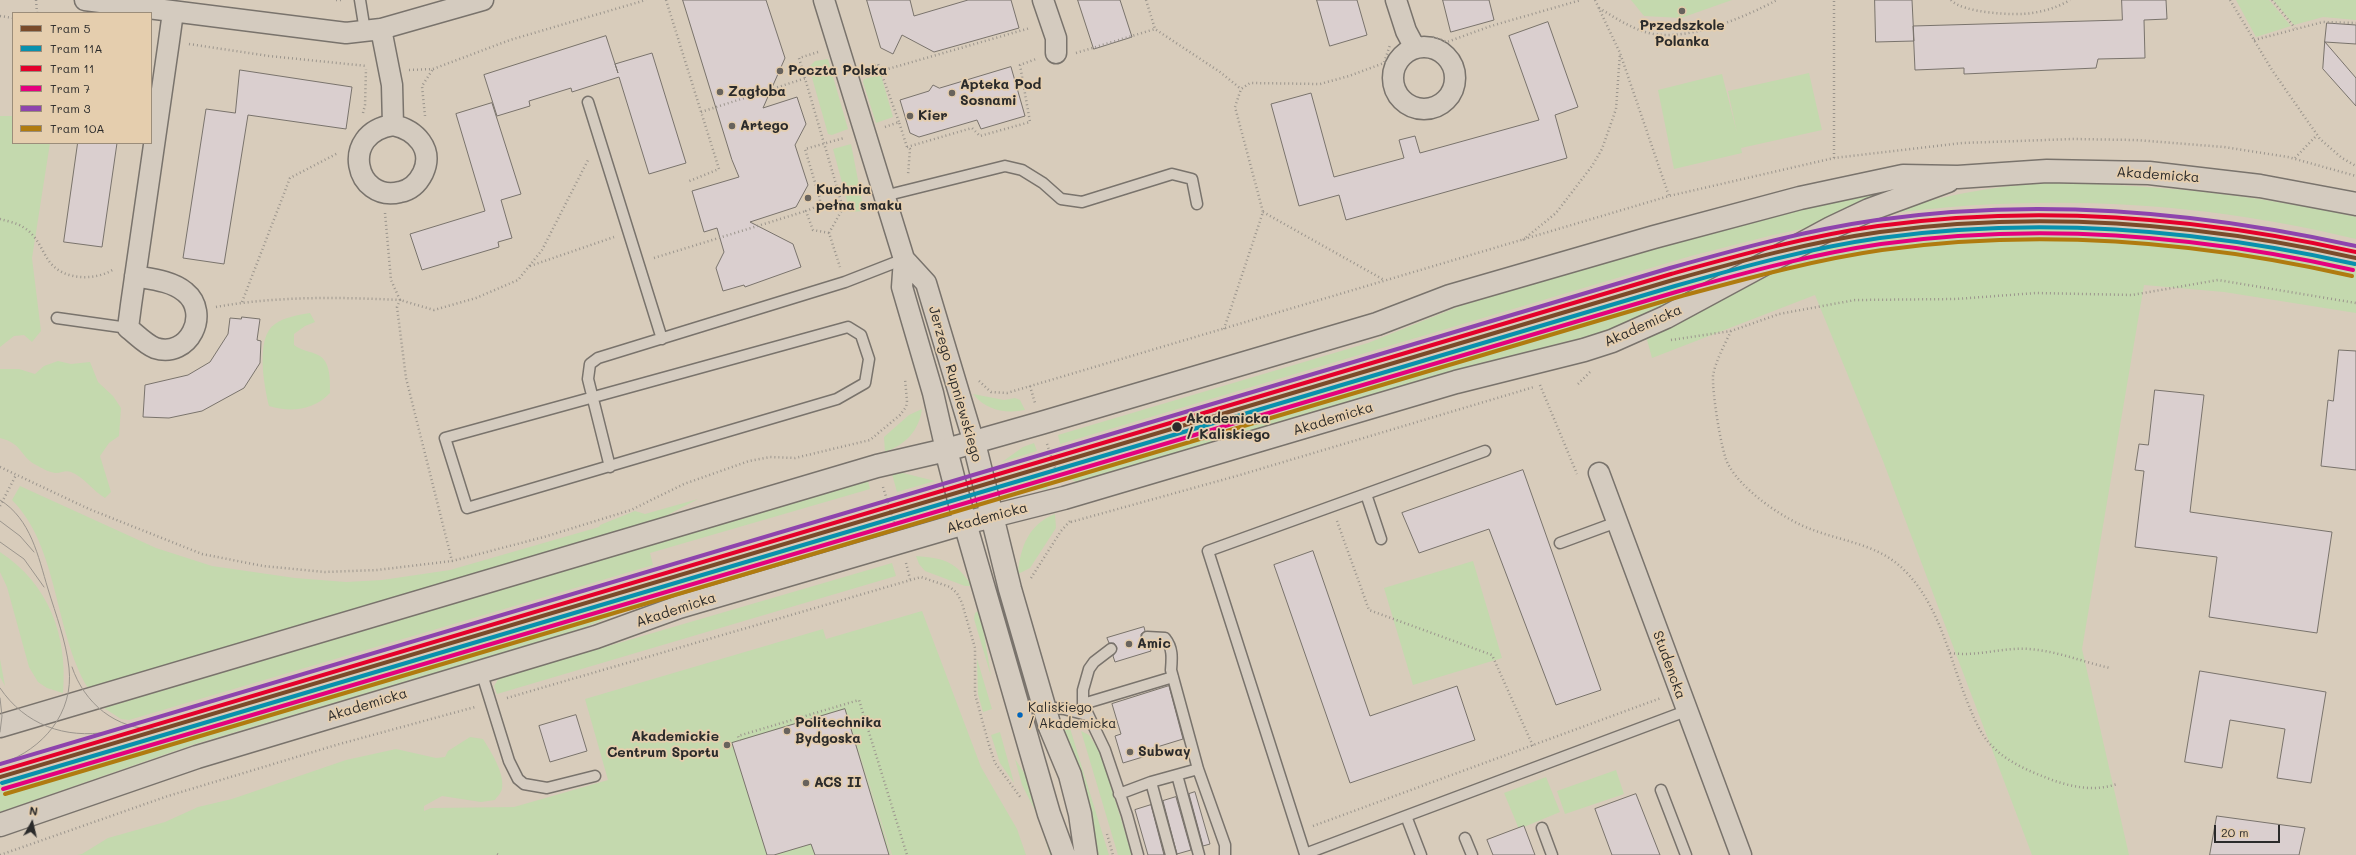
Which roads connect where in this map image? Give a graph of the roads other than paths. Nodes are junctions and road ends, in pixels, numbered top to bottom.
1 (85, 0) edge
2 (360, 0) edge
3 (483, 0) edge
4 (824, 0) edge
5 (1043, 0) edge
6 (1396, 0) edge
7 (173, 12) junction
8 (373, 30) junction
9 (1410, 39) road end
10 (1056, 52) road end
11 (588, 102) dead end
12 (393, 125) junction
13 (152, 132) edge
14 (150, 144) edge
15 (1958, 177) junction
16 (884, 196) junction
17 (1197, 204) dead end
18 (2356, 204) edge
19 (904, 259) junction
20 (128, 270) junction
21 (56, 318) dead end
22 (128, 328) junction
23 (662, 339) junction
24 (592, 397) junction
25 (974, 443) junction
26 (946, 450) junction
27 (1485, 451) dead end
28 (610, 467) junction
29 (1599, 474) dead end
30 (1366, 494) junction
31 (991, 516) junction
32 (1617, 522) junction
33 (965, 523) junction
34 (1381, 539) dead end
35 (1560, 543) dead end
36 (1147, 637) dead end
37 (1111, 649) dead end
38 (481, 671) junction
39 (1173, 677) junction
40 (1083, 704) junction
41 (1045, 707) junction
42 (1686, 711) junction
43 (1088, 715) junction
44 (0, 726) edge
45 (1198, 769) junction
46 (1177, 775) junction
47 (595, 776) dead end
48 (1151, 782) junction
49 (1660, 790) dead end
50 (1118, 794) junction
51 (1406, 816) junction
52 (0, 825) edge
53 (1542, 828) dead end
54 (1465, 838) dead end
55 (1064, 855) edge
56 (1086, 855) edge
57 (1138, 855) edge
58 (1171, 855) edge
59 (1199, 855) edge
60 (1225, 855) edge
61 (1421, 855) edge
62 (1472, 855) edge
63 (1552, 855) edge
64 (1686, 855) edge
65 (1741, 855) edge

1 - 7 street
2 - 8 lane
3 - 8 street
4 - 16 street, Jerzego Rupniewskiego
5 - 10 street
6 - 9 street
7 - 8 street
7 - 13 street
8 - 12 street
11 - 23 lane
12 - 12 street
14 - 20 street
15 - 18 street, Akademicka
15 - 25 street, Akademicka
15 - 31 street, Akademicka
16 - 17 lane
16 - 19 street, Jerzego Rupniewskiego
19 - 23 lane
19 - 25 street, Jerzego Rupniewskiego
19 - 26 street, Jerzego Rupniewskiego
20 - 22 street
20 - 22 street
21 - 22 lane
23 - 24 lane
24 - 28 lane
24 - 28 lane
24 - 28 lane
25 - 26 street, Akademicka
25 - 31 street, Jerzego Rupniewskiego
26 - 33 street
26 - 44 street, Akademicka
27 - 30 lane
29 - 32 street, Studencka
30 - 34 lane
30 - 51 lane
31 - 33 street, Akademicka
31 - 41 street, Jerzego Rupniewskiego
32 - 35 lane
32 - 42 street, Studencka
33 - 38 street, Akademicka
33 - 55 street
36 - 39 lane
37 - 40 lane
38 - 47 lane
38 - 52 street, Akademicka
39 - 40 lane
39 - 45 lane
40 - 43 lane
41 - 43 lane
41 - 56 street, Jerzego Rupniewskiego
42 - 51 lane
42 - 65 street, Studencka
43 - 50 lane
45 - 46 lane
45 - 60 lane
46 - 48 lane
46 - 59 lane
48 - 50 lane
48 - 58 lane
49 - 64 lane
50 - 57 lane
51 - 61 lane
53 - 63 lane
54 - 62 lane

